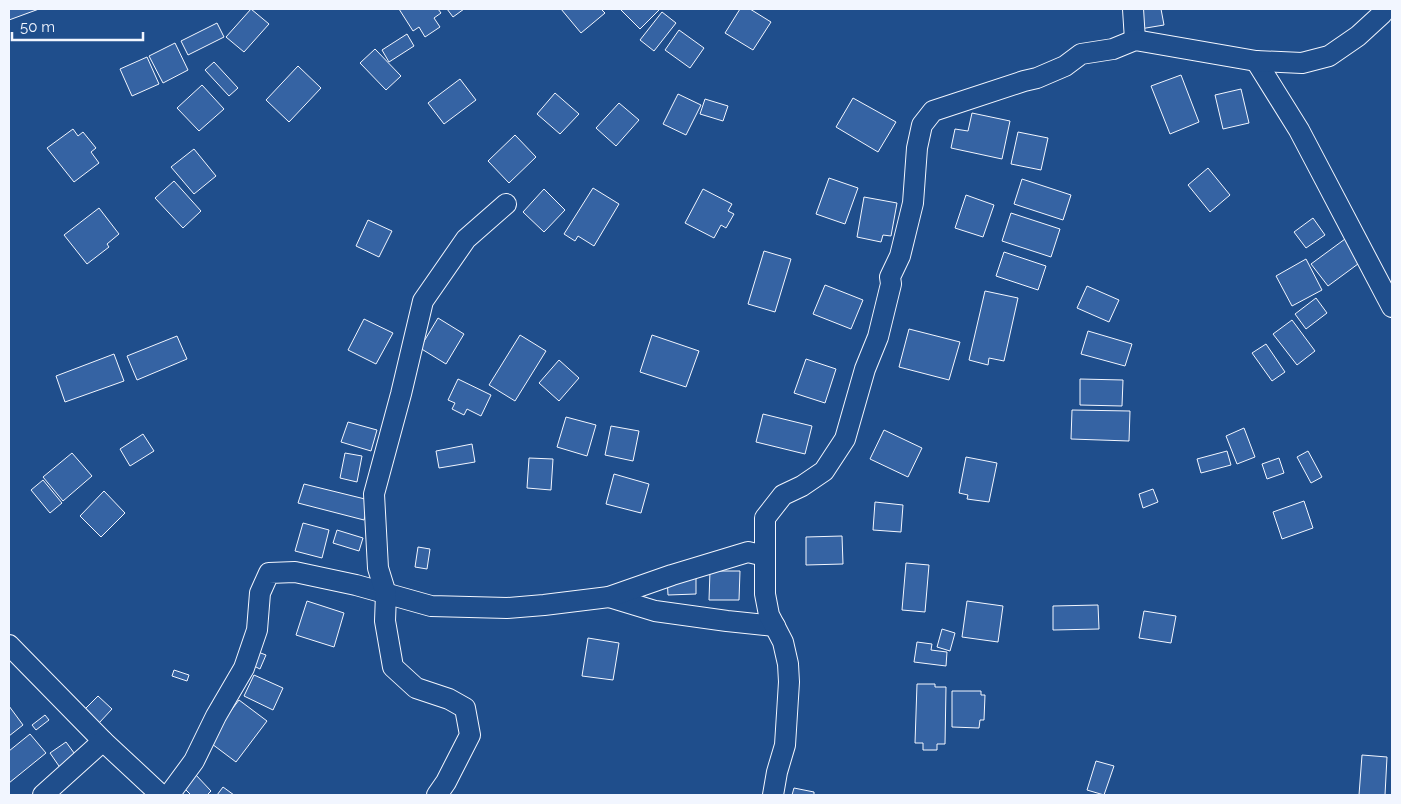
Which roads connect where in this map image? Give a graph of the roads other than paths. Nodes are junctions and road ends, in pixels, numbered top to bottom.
1 (1133, 9) edge
2 (1383, 9) edge
3 (1135, 40) junction
4 (1256, 60) junction
5 (506, 204) dead end
6 (1392, 307) edge
7 (765, 556) junction
8 (386, 594) junction
9 (610, 597) junction
10 (775, 626) junction
11 (9, 645) edge
12 (103, 740) junction
13 (43, 795) edge
14 (162, 795) edge
15 (169, 795) edge
16 (437, 795) edge
17 (773, 795) edge

1 - 3 street
2 - 4 street
3 - 4 street
3 - 7 street
4 - 6 street
5 - 8 street
7 - 9 street
7 - 10 street
8 - 9 street
8 - 15 street
8 - 16 street
9 - 10 street
10 - 17 street
11 - 12 street
12 - 13 street
12 - 14 street

